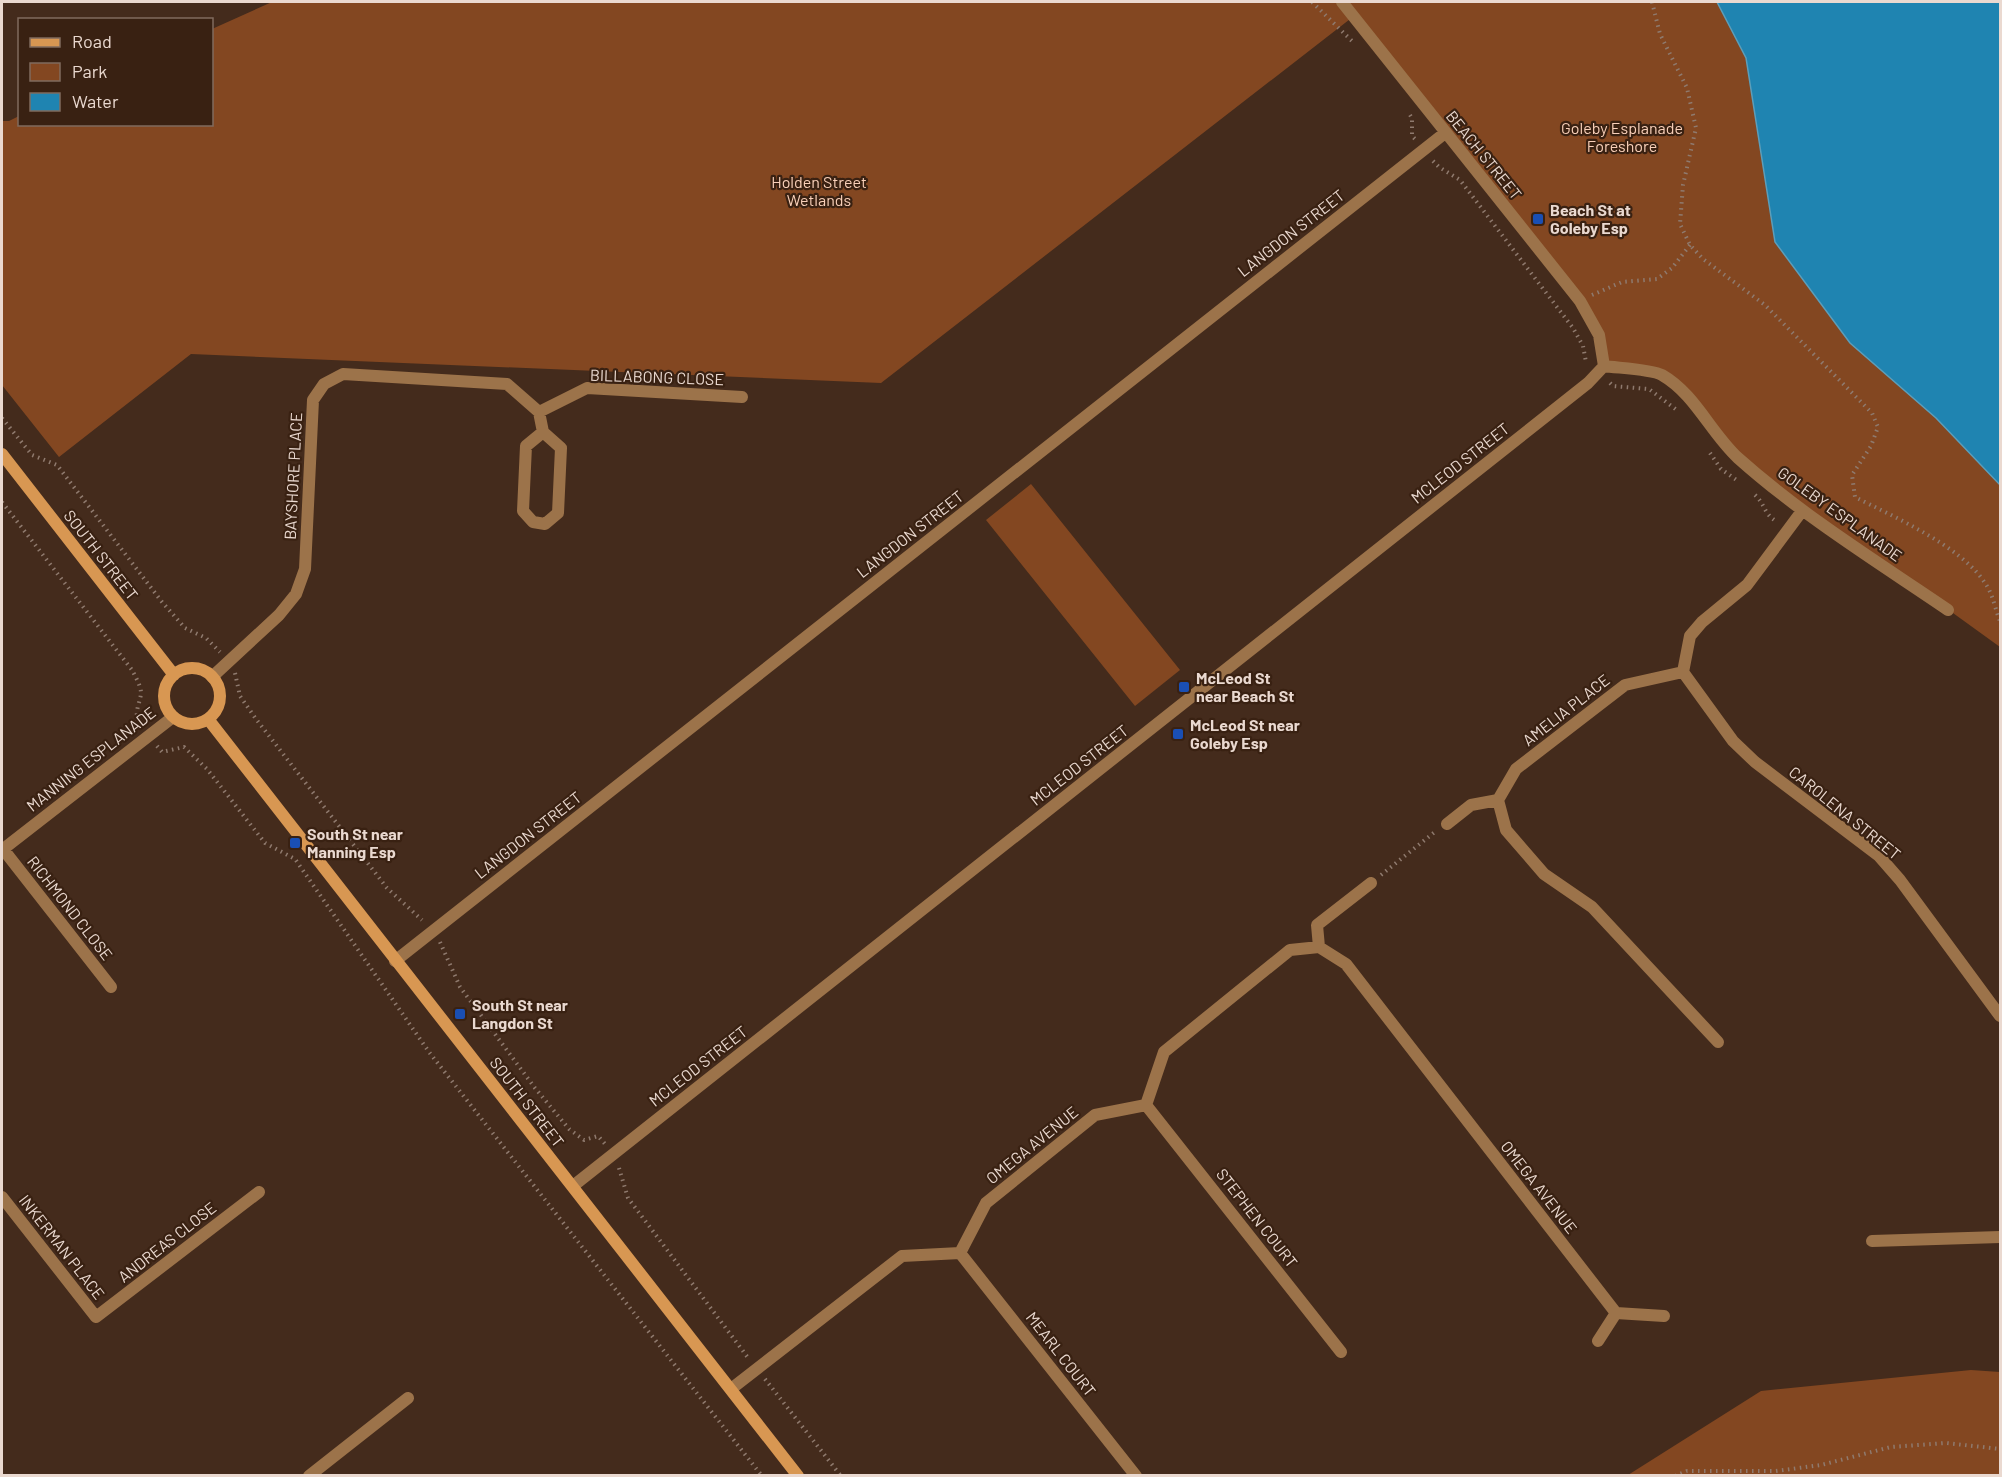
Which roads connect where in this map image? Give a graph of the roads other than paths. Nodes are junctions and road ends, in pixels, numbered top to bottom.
1 (1342, 2) edge
2 (1445, 133) junction
3 (1604, 366) junction
4 (742, 397) dead end
5 (539, 412) junction
6 (543, 432) junction
7 (2, 454) edge
8 (1802, 511) junction
9 (1948, 610) dead end
10 (1683, 672) junction
11 (174, 675) junction
12 (212, 677) junction
13 (173, 717) junction
14 (208, 720) junction
15 (1498, 800) junction
16 (1447, 824) road end
17 (2, 850) edge
18 (1371, 883) road end
19 (1319, 947) junction
20 (395, 961) junction
21 (111, 987) dead end
22 (2001, 1016) edge
23 (1718, 1041) dead end
24 (1146, 1106) junction
25 (573, 1186) junction
26 (259, 1192) dead end
27 (2, 1197) edge
28 (2001, 1237) edge
29 (1872, 1241) dead end
30 (960, 1253) junction
31 (1616, 1313) junction
32 (1664, 1316) dead end
33 (96, 1317) joint
34 (1598, 1341) dead end
35 (1341, 1352) dead end
36 (731, 1389) junction
37 (408, 1398) dead end
38 (309, 1476) edge
39 (798, 1476) edge
40 (1136, 1476) edge

1 - 2 street, BEACH STREET
2 - 3 street, BEACH STREET
2 - 20 street, LANGDON STREET
3 - 8 street, GOLEBY ESPLANADE
3 - 25 street, MCLEOD STREET
4 - 5 street, BILLABONG CLOSE
5 - 6 street
5 - 12 street, BAYSHORE PLACE
6 - 6 street
7 - 11 street, SOUTH STREET
8 - 9 street, GOLEBY ESPLANADE
8 - 10 street
10 - 15 street, AMELIA PLACE
10 - 22 street, CAROLENA STREET
11 - 12 street
11 - 13 street
12 - 14 street
13 - 14 street
13 - 17 street, MANNING ESPLANADE
14 - 20 street, SOUTH STREET
15 - 16 street
15 - 23 street
17 - 21 street, RICHMOND CLOSE
18 - 19 street
19 - 24 street
19 - 31 street, OMEGA AVENUE
20 - 25 street, SOUTH STREET
24 - 30 street, OMEGA AVENUE
24 - 35 street, STEPHEN COURT
25 - 36 street, SOUTH STREET
26 - 33 street, ANDREAS CLOSE
27 - 33 street, INKERMAN PLACE
28 - 29 street
30 - 36 street
30 - 40 street, MEARL COURT
31 - 32 street
31 - 34 street
36 - 39 street, SOUTH STREET
37 - 38 street

